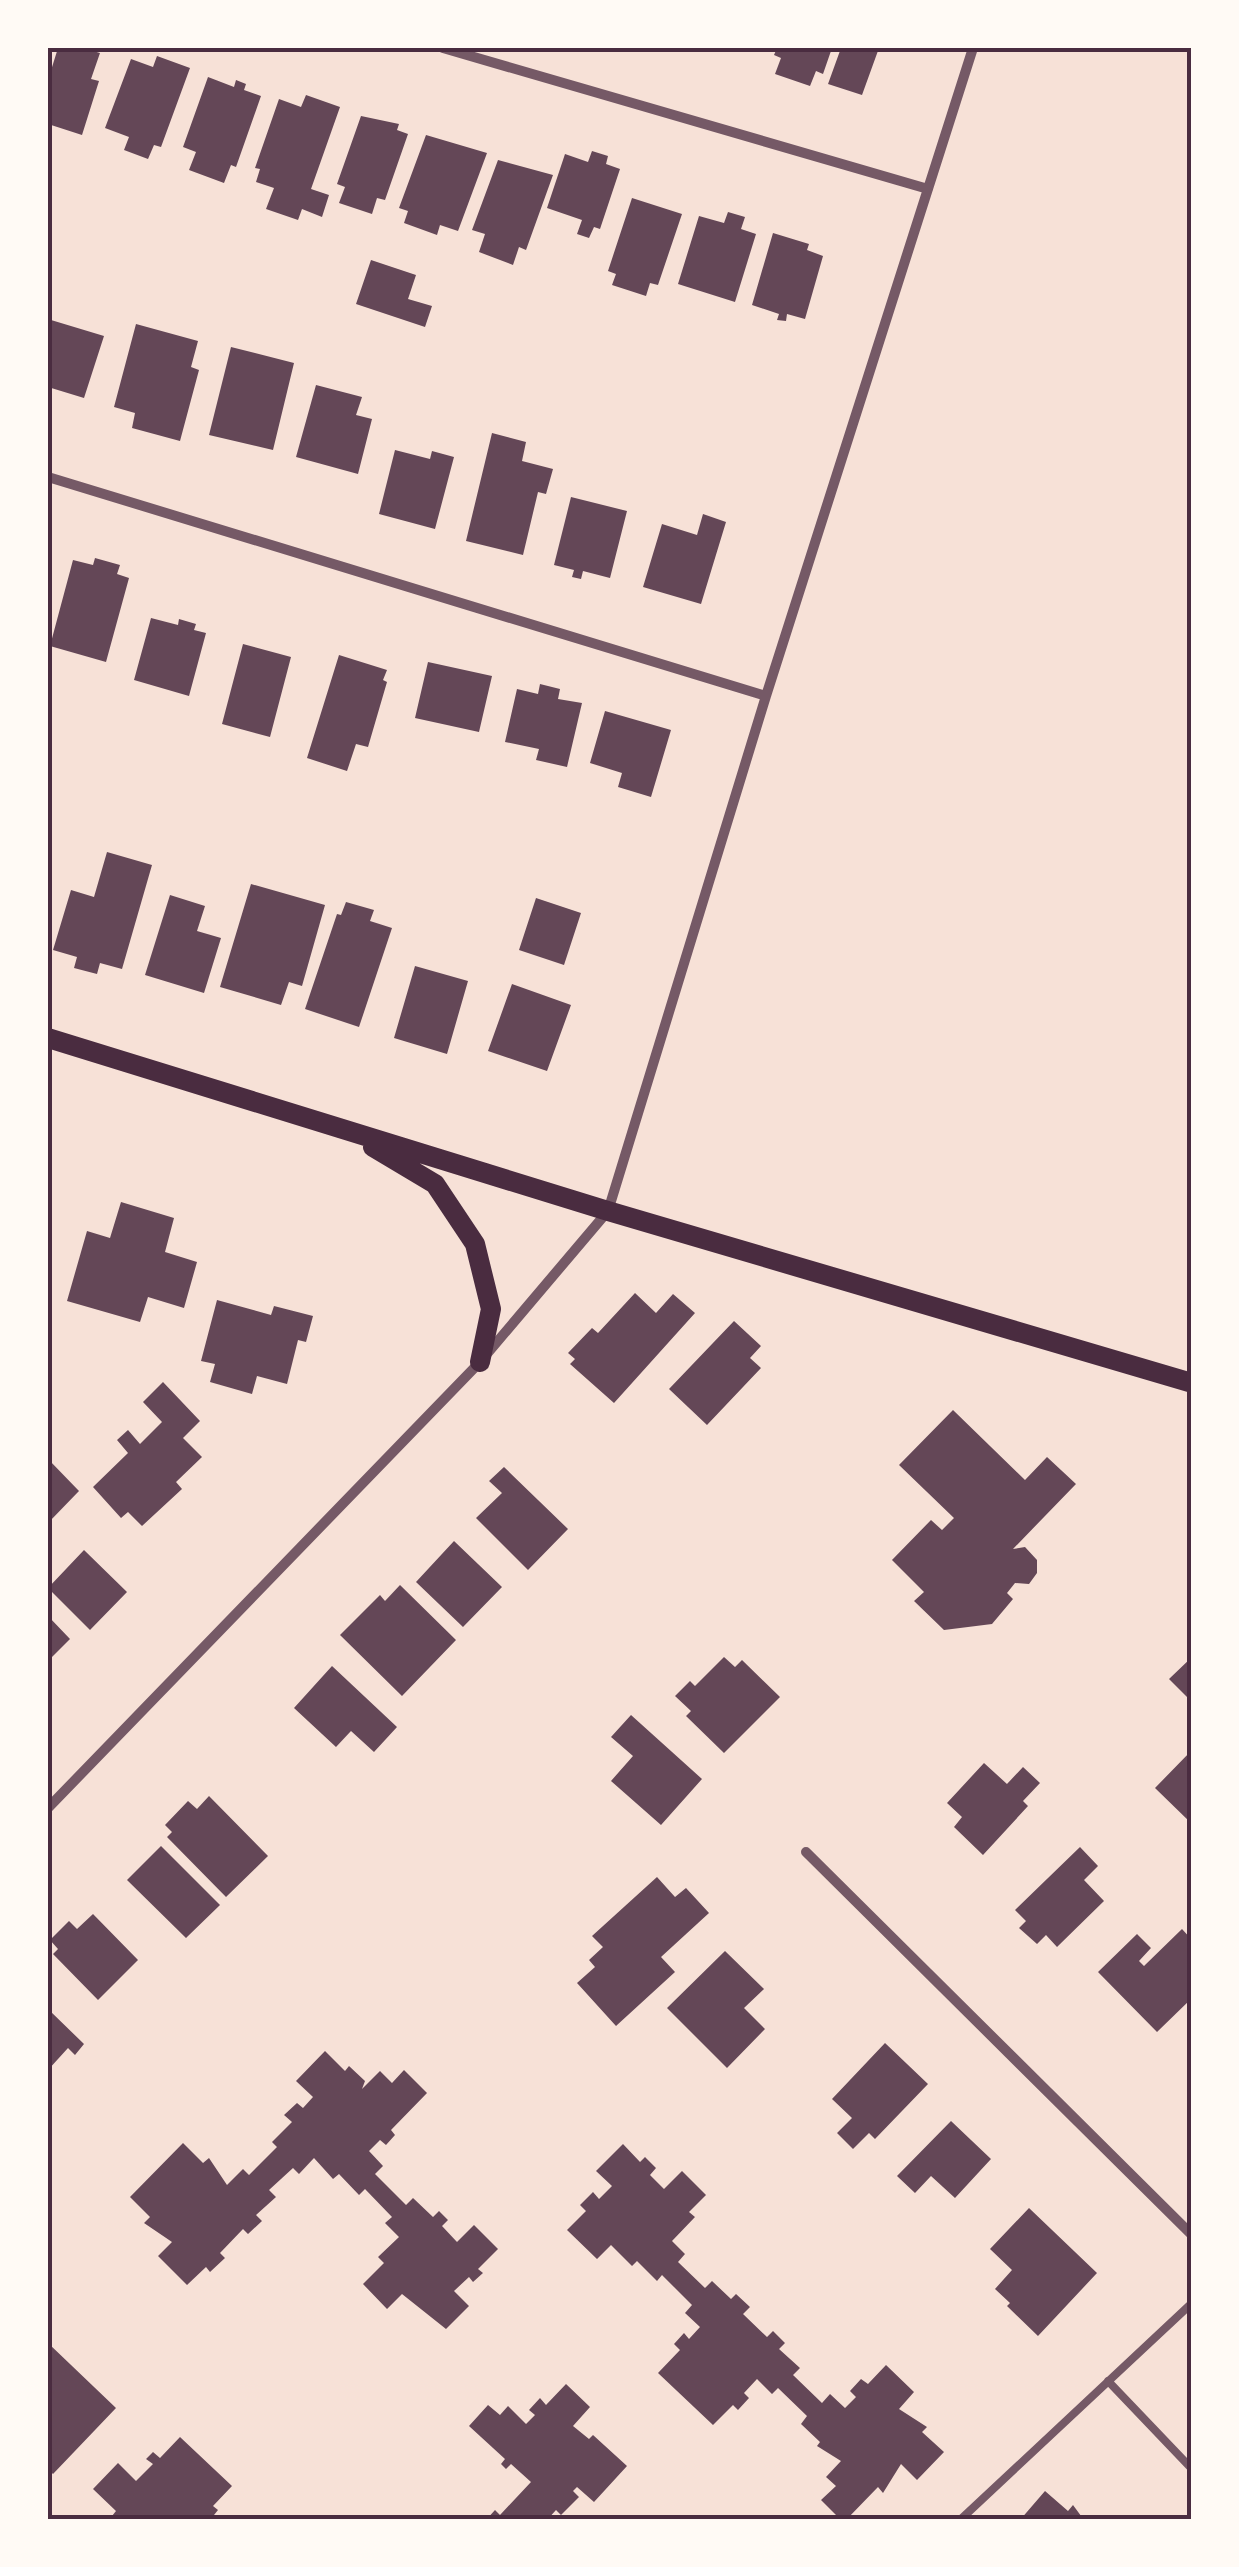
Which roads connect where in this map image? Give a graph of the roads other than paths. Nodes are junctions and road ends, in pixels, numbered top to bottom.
1 (444, 48) edge
2 (973, 48) edge
3 (928, 189) junction
4 (48, 477) edge
5 (766, 696) junction
6 (48, 1038) edge
7 (341, 1128) junction
8 (608, 1211) junction
9 (480, 1362) junction
10 (1192, 1383) edge
11 (48, 1808) edge
12 (806, 1852) dead end
13 (1192, 2235) edge
14 (1192, 2303) edge
15 (1108, 2381) junction
16 (1192, 2469) edge
17 (960, 2520) edge

1 - 3 street
2 - 3 street
3 - 5 street
4 - 5 street
5 - 8 street
6 - 7 main road
7 - 8 main road
7 - 9 main road
8 - 9 street
8 - 10 main road
9 - 11 street
12 - 13 street
14 - 15 lane
15 - 16 lane
15 - 17 lane

